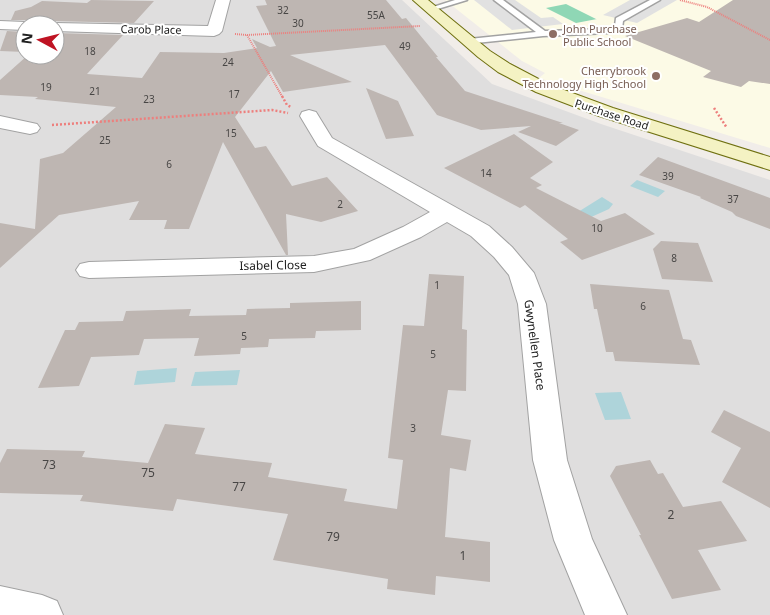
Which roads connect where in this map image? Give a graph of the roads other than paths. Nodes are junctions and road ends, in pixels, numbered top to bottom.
1 (223, 0) edge
2 (462, 0) edge
3 (498, 0) edge
4 (656, 0) edge
5 (425, 4) edge
6 (0, 25) edge
7 (15, 26) edge
8 (65, 27) edge
9 (543, 34) junction
10 (469, 42) junction
11 (309, 116) road end
12 (0, 122) edge
13 (30, 128) road end
14 (770, 164) edge
15 (446, 214) junction
16 (89, 270) dead end
17 (0, 606) edge
18 (42, 615) edge
19 (606, 615) edge

1 - 8 street, Carob Place
2 - 5 lane
3 - 9 lane
4 - 9 lane
5 - 10 main road, Purchase Road
6 - 7 street
9 - 10 lane
10 - 14 main road, Purchase Road
11 - 15 street, Gwynellen Place
12 - 13 street
15 - 16 street, Isabel Close
15 - 19 street, Gwynellen Place
17 - 18 street

